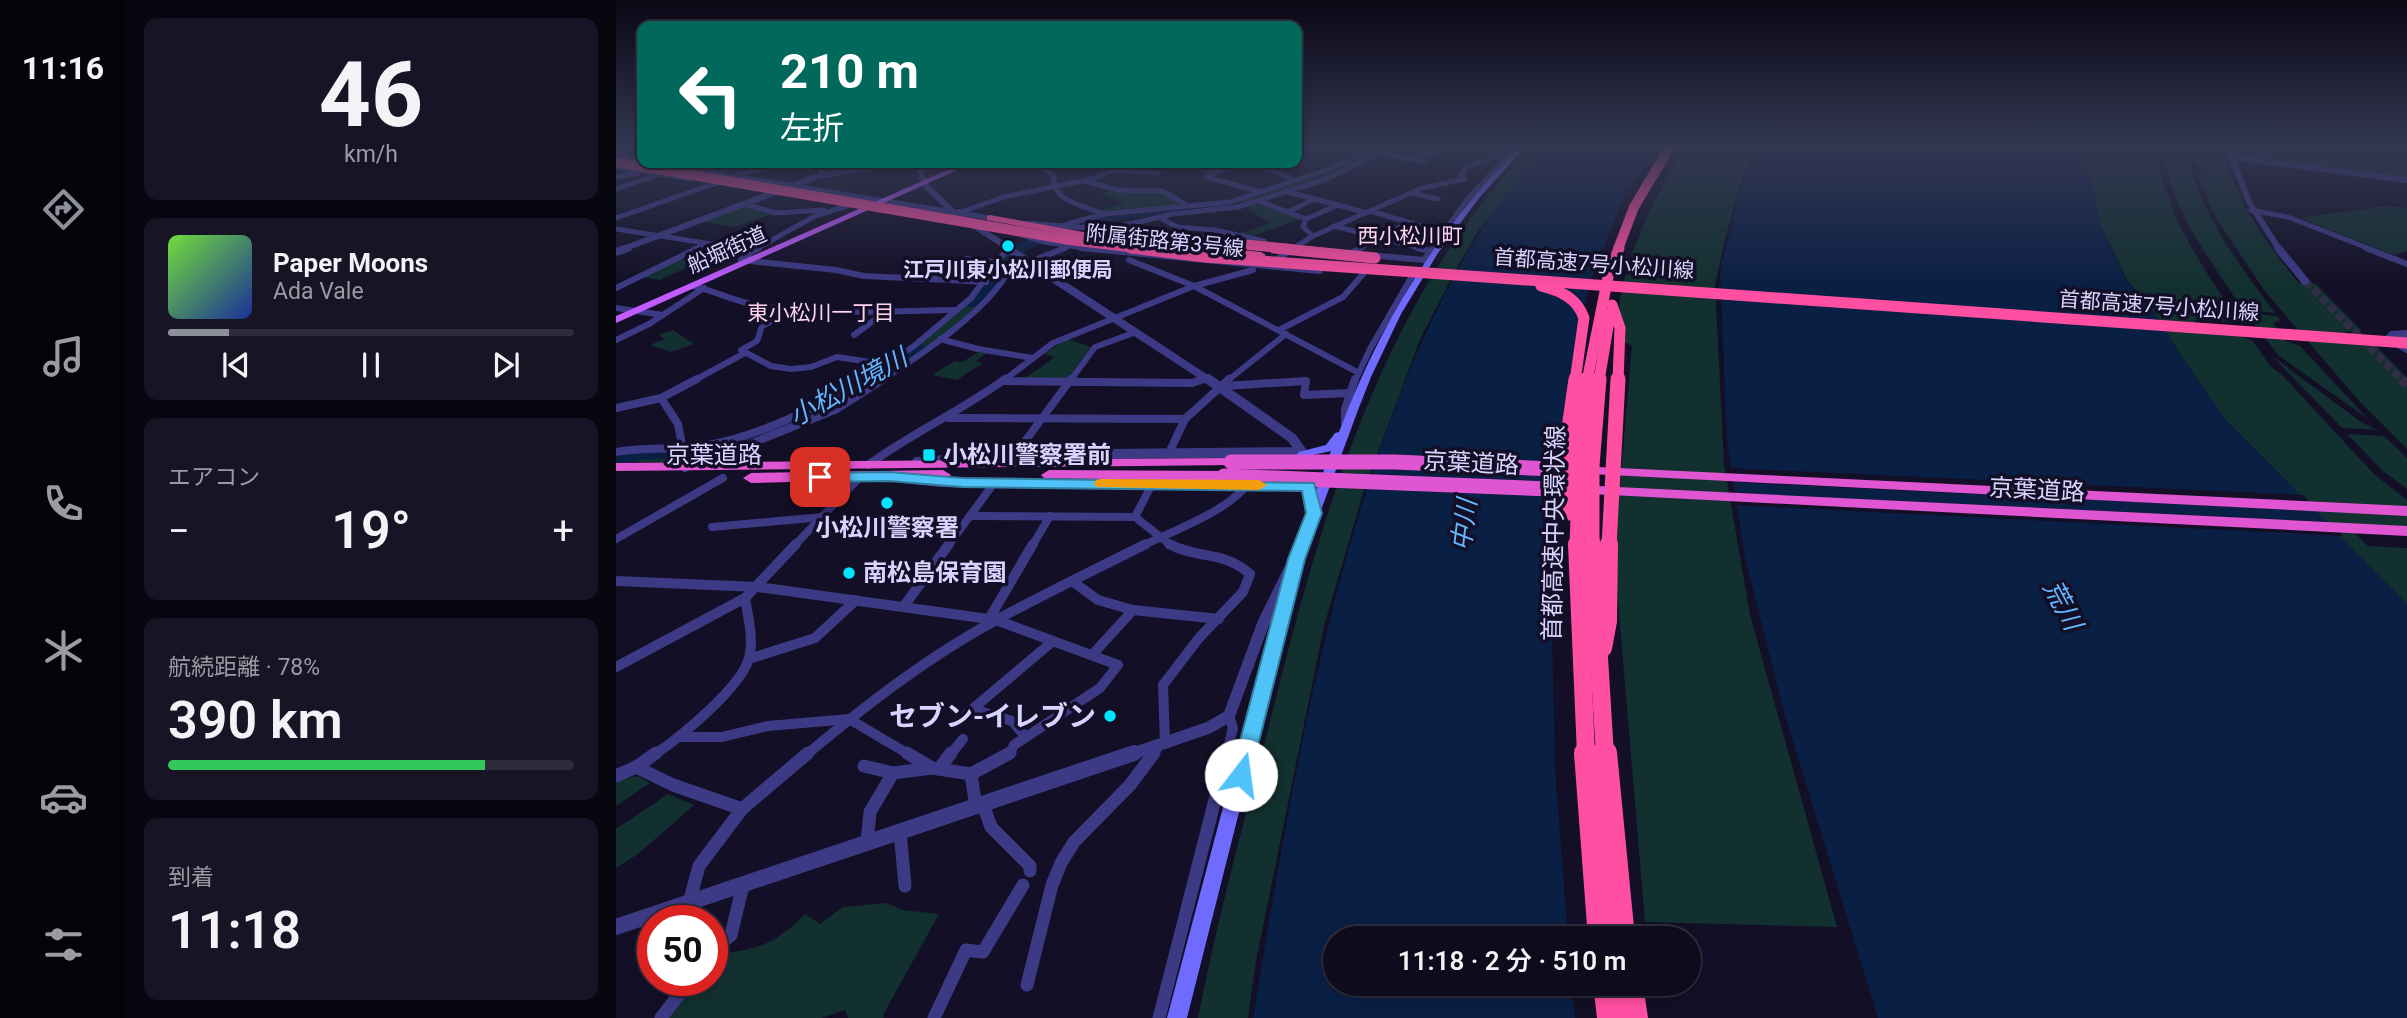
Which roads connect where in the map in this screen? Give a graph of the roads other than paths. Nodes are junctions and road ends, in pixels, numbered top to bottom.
1 (689, 193) edge
2 (773, 193) joint
3 (794, 193) edge
4 (831, 193) edge
5 (833, 193) edge
6 (904, 193) edge
7 (934, 193) edge
8 (1024, 193) edge
9 (1057, 193) edge
10 (1171, 193) edge
11 (1259, 193) edge
12 (1283, 193) edge
13 (1287, 193) edge
14 (1412, 193) joint
15 (1475, 193) edge
16 (1480, 193) edge
17 (1642, 193) edge
18 (1651, 193) edge
19 (2244, 193) edge
20 (1314, 199) junction
21 (1438, 199) dead end
22 (885, 201) junction
23 (1258, 201) junction
24 (744, 204) junction
25 (850, 205) junction
26 (1339, 205) junction
27 (1188, 206) junction
28 (869, 208) junction
29 (833, 210) junction
30 (2251, 210) junction
31 (616, 211) edge
32 (1366, 211) junction
33 (953, 212) junction
34 (1288, 212) junction
35 (629, 214) junction
36 (1104, 214) junction
37 (616, 218) edge
38 (990, 218) junction
39 (1159, 218) junction
40 (1306, 219) junction
41 (1020, 222) junction
42 (1408, 223) junction
43 (976, 225) junction
44 (1062, 225) junction
45 (1334, 226) junction
46 (616, 229) edge
47 (1012, 232) joint
48 (1112, 232) junction
49 (1442, 232) junction
50 (1038, 234) junction
51 (1313, 236) junction
52 (658, 237) junction
53 (1379, 238) junction
54 (707, 243) junction
55 (1256, 246) junction
56 (1066, 247) junction
57 (753, 250) junction
58 (1015, 251) junction
59 (1430, 251) junction
60 (616, 252) edge
61 (1296, 252) junction
62 (1351, 253) junction
63 (1216, 258) junction
64 (748, 261) junction
65 (1426, 261) junction
66 (995, 262) junction
67 (2407, 264) edge
68 (1263, 267) junction
69 (1364, 273) junction
70 (1415, 275) junction
71 (928, 279) junction
72 (2305, 281) tunnel mouth
73 (986, 282) junction
74 (692, 286) junction
75 (1194, 286) junction
76 (616, 288) edge
77 (704, 288) junction
78 (616, 308) edge
79 (796, 308) junction
80 (888, 310) junction
81 (957, 310) junction
82 (636, 311) junction
83 (663, 315) junction
84 (1113, 317) junction
85 (616, 320) edge
86 (1136, 332) junction
87 (1282, 332) junction
88 (855, 335) dead end
89 (2407, 338) edge
90 (940, 339) junction
91 (616, 340) edge
92 (2407, 349) edge
93 (745, 353) junction
94 (1033, 358) junction
95 (884, 364) junction
96 (1359, 373) junction
97 (1206, 378) junction
98 (1004, 381) junction
99 (1070, 382) junction
100 (1219, 387) junction
101 (1351, 393) junction
102 (661, 398) junction
103 (617, 407) edge
104 (945, 418) junction
105 (1042, 419) junction
106 (1185, 419) junction
107 (1348, 421) junction
108 (682, 445) junction
109 (1169, 453) junction
110 (1302, 453) junction
111 (1016, 455) junction
112 (901, 464) junction
113 (617, 466) edge
114 (685, 468) junction
115 (1227, 469) junction
116 (864, 471) junction
117 (889, 476) junction
118 (723, 478) junction
119 (994, 483) junction
120 (1152, 484) junction
121 (1247, 485) junction
122 (1309, 486) joint
123 (2407, 511) edge
124 (1314, 513) junction
125 (971, 516) junction
126 (1050, 516) junction
127 (823, 517) junction
128 (1135, 517) junction
129 (712, 527) dead end
130 (2407, 531) edge
131 (616, 539) edge
132 (1158, 540) junction
133 (1577, 542) junction
134 (1296, 559) junction
135 (616, 581) edge
136 (1072, 581) junction
137 (758, 587) junction
138 (745, 598) junction
139 (856, 600) junction
140 (904, 606) junction
141 (1133, 610) junction
142 (992, 619) junction
143 (1219, 619) junction
144 (1052, 642) junction
145 (1092, 655) junction
146 (749, 659) junction
147 (616, 667) edge
148 (1599, 671) junction
149 (973, 709) junction
150 (1229, 716) junction
151 (849, 719) junction
152 (957, 722) dead end
153 (681, 737) junction
154 (1026, 737) junction
155 (963, 738) dead end
156 (1162, 744) junction
157 (864, 766) dead end
158 (636, 767) junction
159 (935, 769) junction
160 (893, 773) junction
161 (971, 774) junction
162 (616, 776) edge
163 (979, 805) junction
164 (743, 809) junction
165 (901, 831) junction
166 (867, 842) junction
167 (1030, 871) dead end
168 (743, 885) junction
169 (1023, 885) dead end
170 (905, 886) dead end
171 (689, 903) junction
172 (1599, 926) edge
173 (1622, 926) edge
174 (616, 927) edge
175 (728, 937) edge
176 (1027, 985) dead end
177 (678, 996) edge
178 (1607, 996) edge
179 (1632, 996) edge
180 (662, 1018) edge
181 (934, 1018) edge
182 (1158, 1018) edge
183 (1177, 1018) edge
184 (1610, 1018) edge
185 (1635, 1018) edge

1 - 35 street
2 - 24 street
2 - 25 street
3 - 63 highway, 首都高速7号小松川線, bridge
4 - 48 highway, 首都高速7号小松川線, bridge
5 - 22 street
6 - 22 main road, 船堀街道
7 - 33 street
8 - 33 street
9 - 36 street
10 - 27 street
11 - 27 street
12 - 23 street
13 - 20 street
14 - 21 street
14 - 32 street
15 - 49 street
16 - 65 main road
17 - 133 highway, 首都高速中央環状線, bridge
18 - 148 highway, 首都高速中央環状線, bridge
19 - 30 street
20 - 26 street
20 - 34 street
22 - 28 main road, 船堀街道
22 - 33 street
23 - 34 street
23 - 39 street
24 - 29 street
24 - 52 street
25 - 28 street
25 - 29 street
26 - 32 street
26 - 40 street
27 - 36 street
28 - 43 street
28 - 64 main road, 船堀街道
29 - 57 street
30 - 67 street
30 - 72 street
31 - 35 street
32 - 42 street
32 - 45 street
33 - 38 street
33 - 43 street
34 - 40 street
35 - 37 street
36 - 44 street
38 - 41 street
38 - 50 highway
39 - 48 street
39 - 55 street
40 - 51 street
41 - 44 street
41 - 50 highway
42 - 49 street
42 - 53 street
43 - 47 street
43 - 58 street
44 - 48 street
45 - 51 street
45 - 53 street
46 - 52 street
47 - 50 highway
48 - 55 highway, bridge
48 - 61 highway, 首都高速7号小松川線
49 - 59 street
50 - 55 highway, bridge
50 - 56 street, 附属街路第3号線
50 - 58 street
50 - 61 highway
50 - 63 highway, bridge
51 - 61 street
52 - 54 street
52 - 60 street
53 - 59 street
53 - 62 street
54 - 57 street
54 - 76 street
55 - 61 street
55 - 148 highway, bridge
56 - 58 street
56 - 68 street, 附属街路第3号線
56 - 75 street
57 - 64 street
58 - 66 street
58 - 84 street
58 - 90 street
59 - 65 street
61 - 62 street
61 - 68 street
61 - 89 highway, 首都高速7号小松川線, bridge
62 - 65 street
63 - 70 highway, 首都高速7号小松川線, bridge
64 - 71 street
64 - 74 main road, 船堀街道
65 - 70 main road
66 - 71 street
66 - 73 street
68 - 69 street, 附属街路第3号線
68 - 75 street
69 - 70 street, 附属街路第3号線
69 - 87 street
70 - 89 highway, 首都高速7号小松川線, bridge
70 - 96 street
70 - 107 main road
70 - 133 highway, bridge
71 - 73 street
73 - 81 street
74 - 77 street
74 - 82 main road, 船堀街道
75 - 84 street
75 - 87 street
77 - 79 street
77 - 83 street
78 - 82 street
79 - 80 street
79 - 93 street
80 - 81 street
80 - 88 street
81 - 95 street
82 - 83 street
82 - 85 main road, 船堀街道
83 - 91 street
84 - 86 street
84 - 94 street
86 - 97 street
86 - 99 street
87 - 96 street
87 - 100 street
89 - 92 street
90 - 94 street
90 - 114 street
93 - 95 street
93 - 102 street
94 - 98 street
95 - 108 street
96 - 101 street
97 - 99 street
97 - 100 street
98 - 99 street
98 - 104 street
99 - 105 street
100 - 101 street
100 - 106 street
100 - 110 street
101 - 107 street
102 - 103 street
102 - 108 street
104 - 105 street
104 - 116 street
105 - 106 street
105 - 111 street
106 - 109 street
107 - 110 main road
107 - 124 main road
108 - 113 street
109 - 110 street
109 - 111 street
111 - 112 street
112 - 115 highway, 京葉道路
112 - 116 highway, 京葉道路
113 - 114 highway, 京葉道路
113 - 118 highway, 京葉道路
114 - 116 highway, 京葉道路
115 - 117 highway, 京葉道路
115 - 123 highway, 京葉道路, bridge
115 - 130 highway, 京葉道路, bridge
116 - 117 highway, 京葉道路
116 - 118 highway, 京葉道路
116 - 127 street
117 - 119 street
118 - 131 street
119 - 120 street
119 - 125 street
120 - 121 street
120 - 128 street
121 - 122 street
121 - 132 street
122 - 124 main road
124 - 134 main road
125 - 126 street
125 - 140 street
126 - 128 street
126 - 142 street
127 - 129 street
127 - 137 street
128 - 132 street
132 - 136 street
132 - 143 street
133 - 172 highway, 首都高速中央環状線, bridge
134 - 150 street
134 - 183 main road
135 - 137 street
136 - 141 street
136 - 142 street
137 - 138 street
137 - 139 street
138 - 146 street
138 - 147 street
139 - 140 street
139 - 146 street
140 - 142 street
141 - 143 street
141 - 145 street
142 - 144 street
142 - 151 street
143 - 156 street
144 - 145 street
144 - 149 street
145 - 154 street
146 - 153 street
148 - 173 highway, 首都高速中央環状線, bridge
149 - 152 street
149 - 154 street
150 - 156 street
150 - 182 street
151 - 153 street
151 - 159 street
151 - 164 street
153 - 158 street
154 - 161 street
155 - 159 street
156 - 163 street
156 - 176 street
157 - 160 street
158 - 162 street
158 - 164 street
159 - 160 street
159 - 161 street
160 - 166 street
161 - 163 street
163 - 165 street
163 - 167 street
164 - 171 street
165 - 166 street
165 - 170 street
166 - 168 street
168 - 171 street
168 - 175 street
169 - 181 street
171 - 174 street
177 - 180 street
178 - 184 highway
179 - 185 highway

